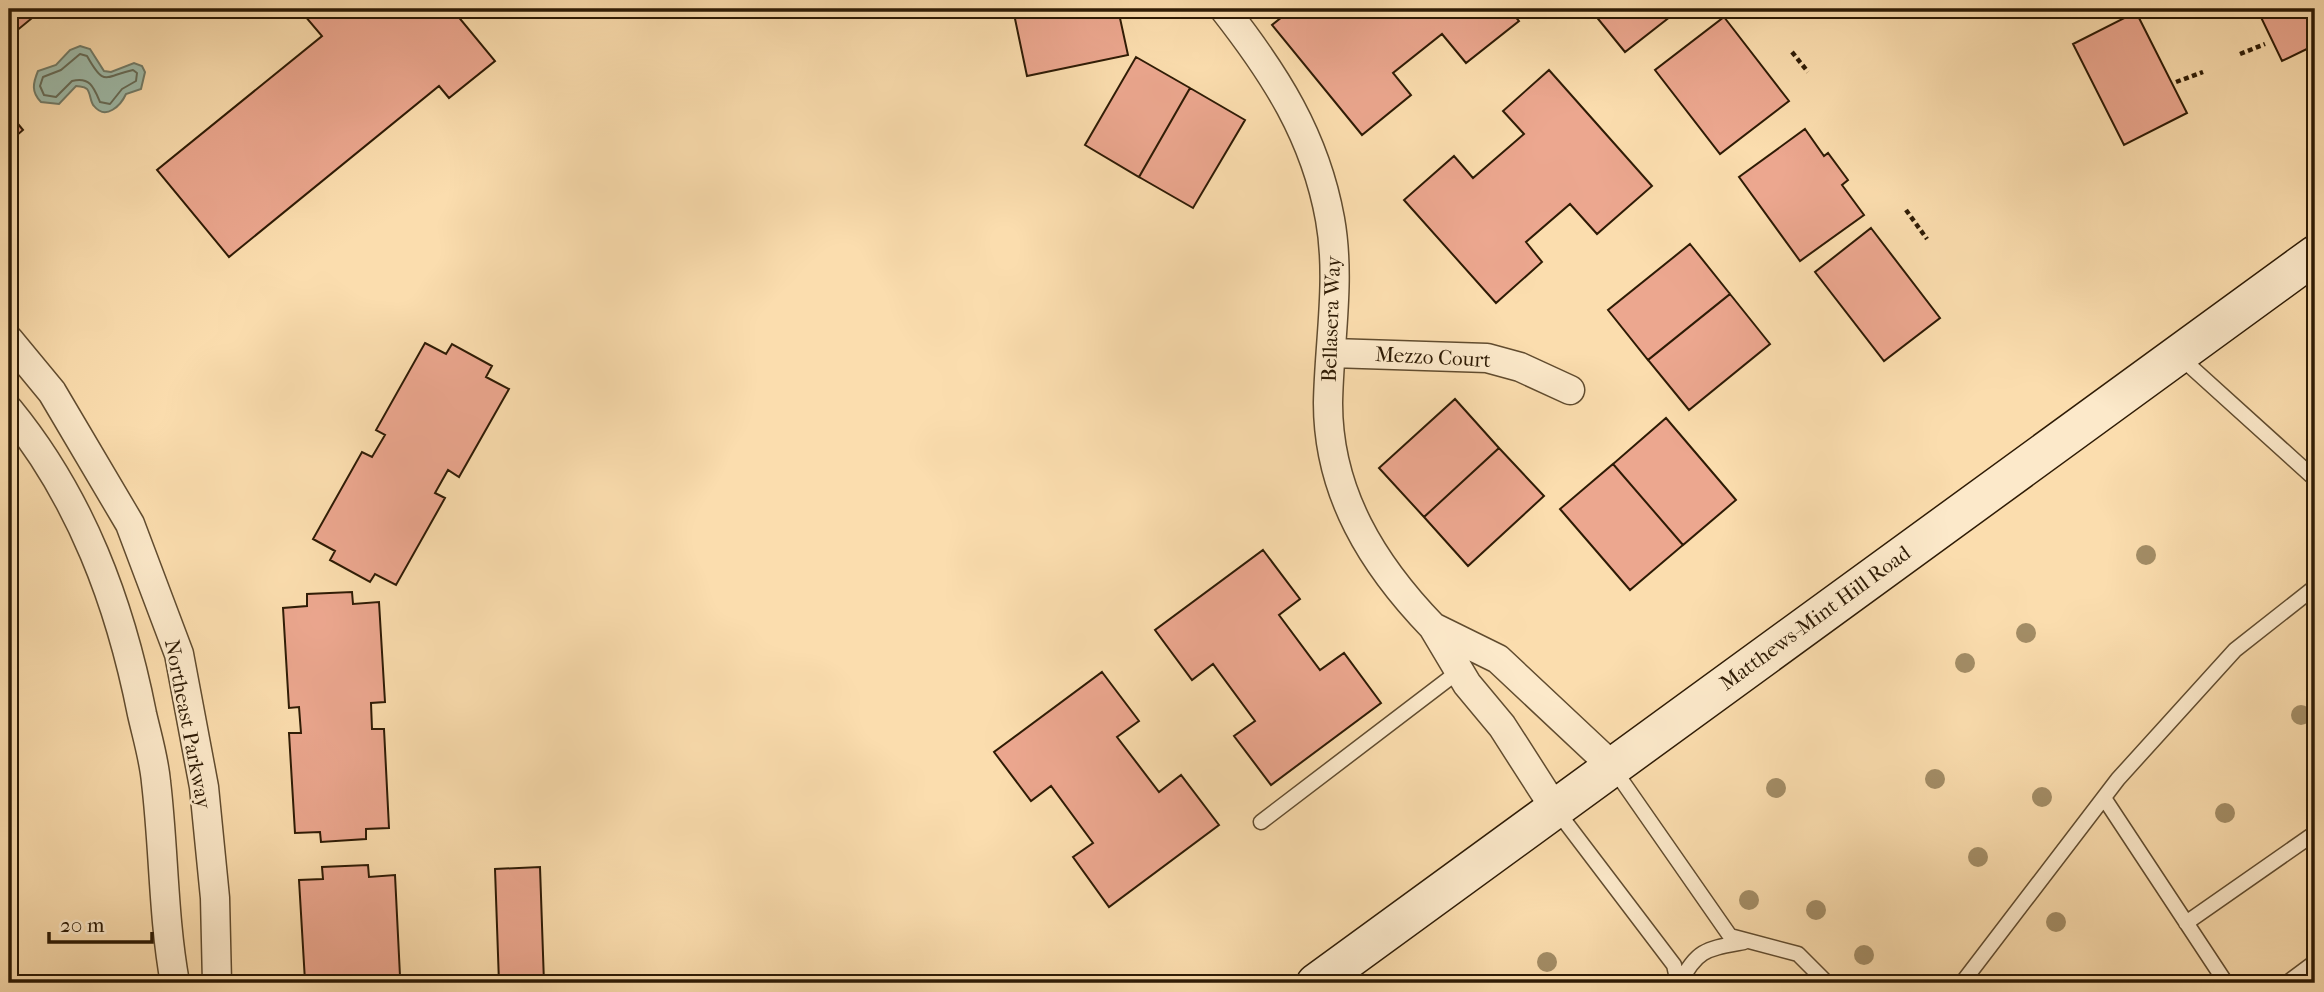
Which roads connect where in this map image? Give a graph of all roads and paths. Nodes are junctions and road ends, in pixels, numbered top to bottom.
1 (1224, 9) edge
2 (2265, 44) dead end
3 (1792, 52) dead end
4 (2240, 54) dead end
5 (1808, 72) dead end
6 (2203, 72) dead end
7 (2176, 82) dead end
8 (1906, 210) dead end
9 (1927, 239) dead end
10 (2315, 255) edge
11 (9, 340) edge
12 (1332, 353) junction
13 (2178, 355) junction
14 (1570, 390) dead end
15 (9, 410) edge
16 (2315, 479) edge
17 (2315, 587) edge
18 (1433, 627) junction
19 (1460, 671) junction
20 (1611, 765) junction
21 (2104, 798) junction
22 (1554, 807) junction
23 (1261, 822) dead end
24 (2315, 833) edge
25 (2186, 923) junction
26 (1748, 942) junction
27 (2315, 962) edge
28 (175, 983) edge
29 (217, 983) edge
30 (1316, 983) edge
31 (1679, 983) edge
32 (1827, 983) edge
33 (1962, 983) edge
34 (2226, 983) edge
35 (2287, 983) edge

1 - 12 street, Bellasera Way
2 - 4 path
3 - 5 path
6 - 7 path
8 - 9 path
10 - 13 street, Matthews-Mint Hill Road
11 - 29 street, Northeast Parkway
12 - 14 street, Mezzo Court
12 - 18 street, Bellasera Way
13 - 16 lane
13 - 20 street, Matthews-Mint Hill Road
15 - 28 street, Northeast Parkway
17 - 21 lane
18 - 19 street, Bellasera Way
18 - 20 street, Bellasera Way
19 - 22 street, Bellasera Way
19 - 23 lane
20 - 22 street, Matthews-Mint Hill Road
20 - 26 lane
21 - 25 lane
21 - 33 lane
22 - 30 street, Matthews-Mint Hill Road
22 - 31 lane
24 - 25 lane
25 - 34 lane
26 - 31 lane
26 - 32 lane
27 - 35 lane

